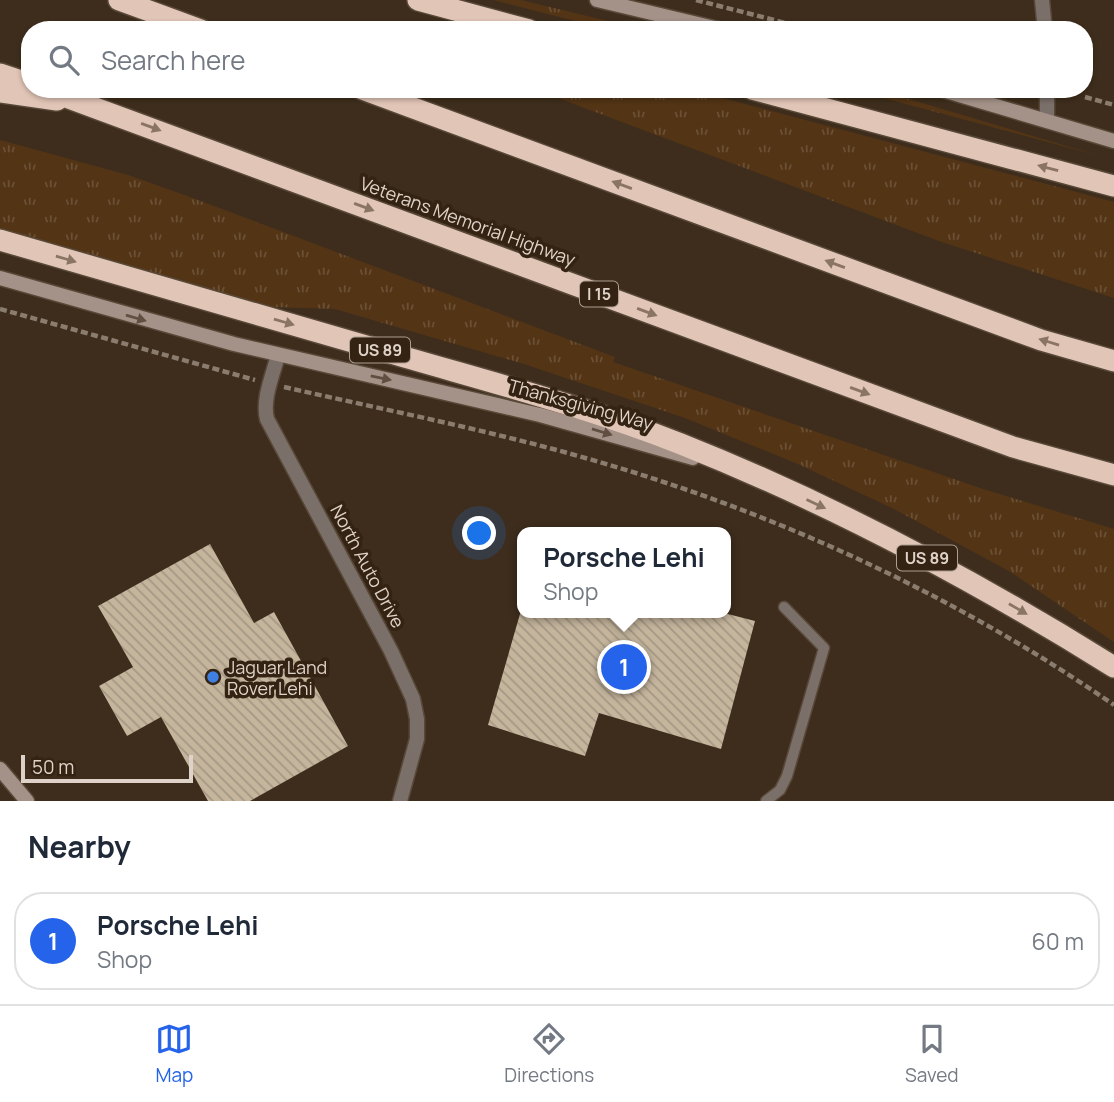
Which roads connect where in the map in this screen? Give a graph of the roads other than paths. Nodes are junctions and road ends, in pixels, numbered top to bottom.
1 (119, 0) edge
2 (418, 0) edge
3 (597, 0) edge
4 (1042, 0) edge
5 (176, 21) edge
6 (496, 21) edge
7 (685, 21) edge
8 (1044, 21) edge
9 (0, 75) edge
10 (21, 81) edge
11 (0, 92) edge
12 (21, 95) edge
13 (47, 98) edge
14 (72, 98) edge
15 (386, 98) edge
16 (786, 98) edge
17 (969, 98) edge
18 (1048, 98) edge
19 (87, 103) junction
20 (1047, 121) junction
21 (1114, 141) edge
22 (1114, 186) edge
23 (0, 240) edge
24 (0, 278) edge
25 (278, 355) junction
26 (1114, 361) edge
27 (754, 475) junction
28 (1114, 475) edge
29 (783, 607) dead end
30 (1114, 667) edge
31 (0, 769) edge
32 (27, 801) edge
33 (400, 801) edge
34 (766, 801) edge

1 - 5 highway
2 - 6 highway
3 - 7 main road
4 - 8 street
9 - 10 highway
11 - 12 highway
13 - 19 highway
14 - 19 highway, Veterans Memorial Highway / I 15
26 -> 15 highway
22 -> 16 highway
17 - 20 main road
18 - 20 street
19 -> 28 highway, Veterans Memorial Highway / I 15
20 - 21 main road
23 -> 27 highway, US 89
24 -> 25 main road, Thanksgiving Way
25 -> 27 main road, Thanksgiving Way
25 - 33 street, North Auto Drive
27 -> 30 highway, Thanksgiving Way / US 89
29 - 34 lane
31 - 32 main road

